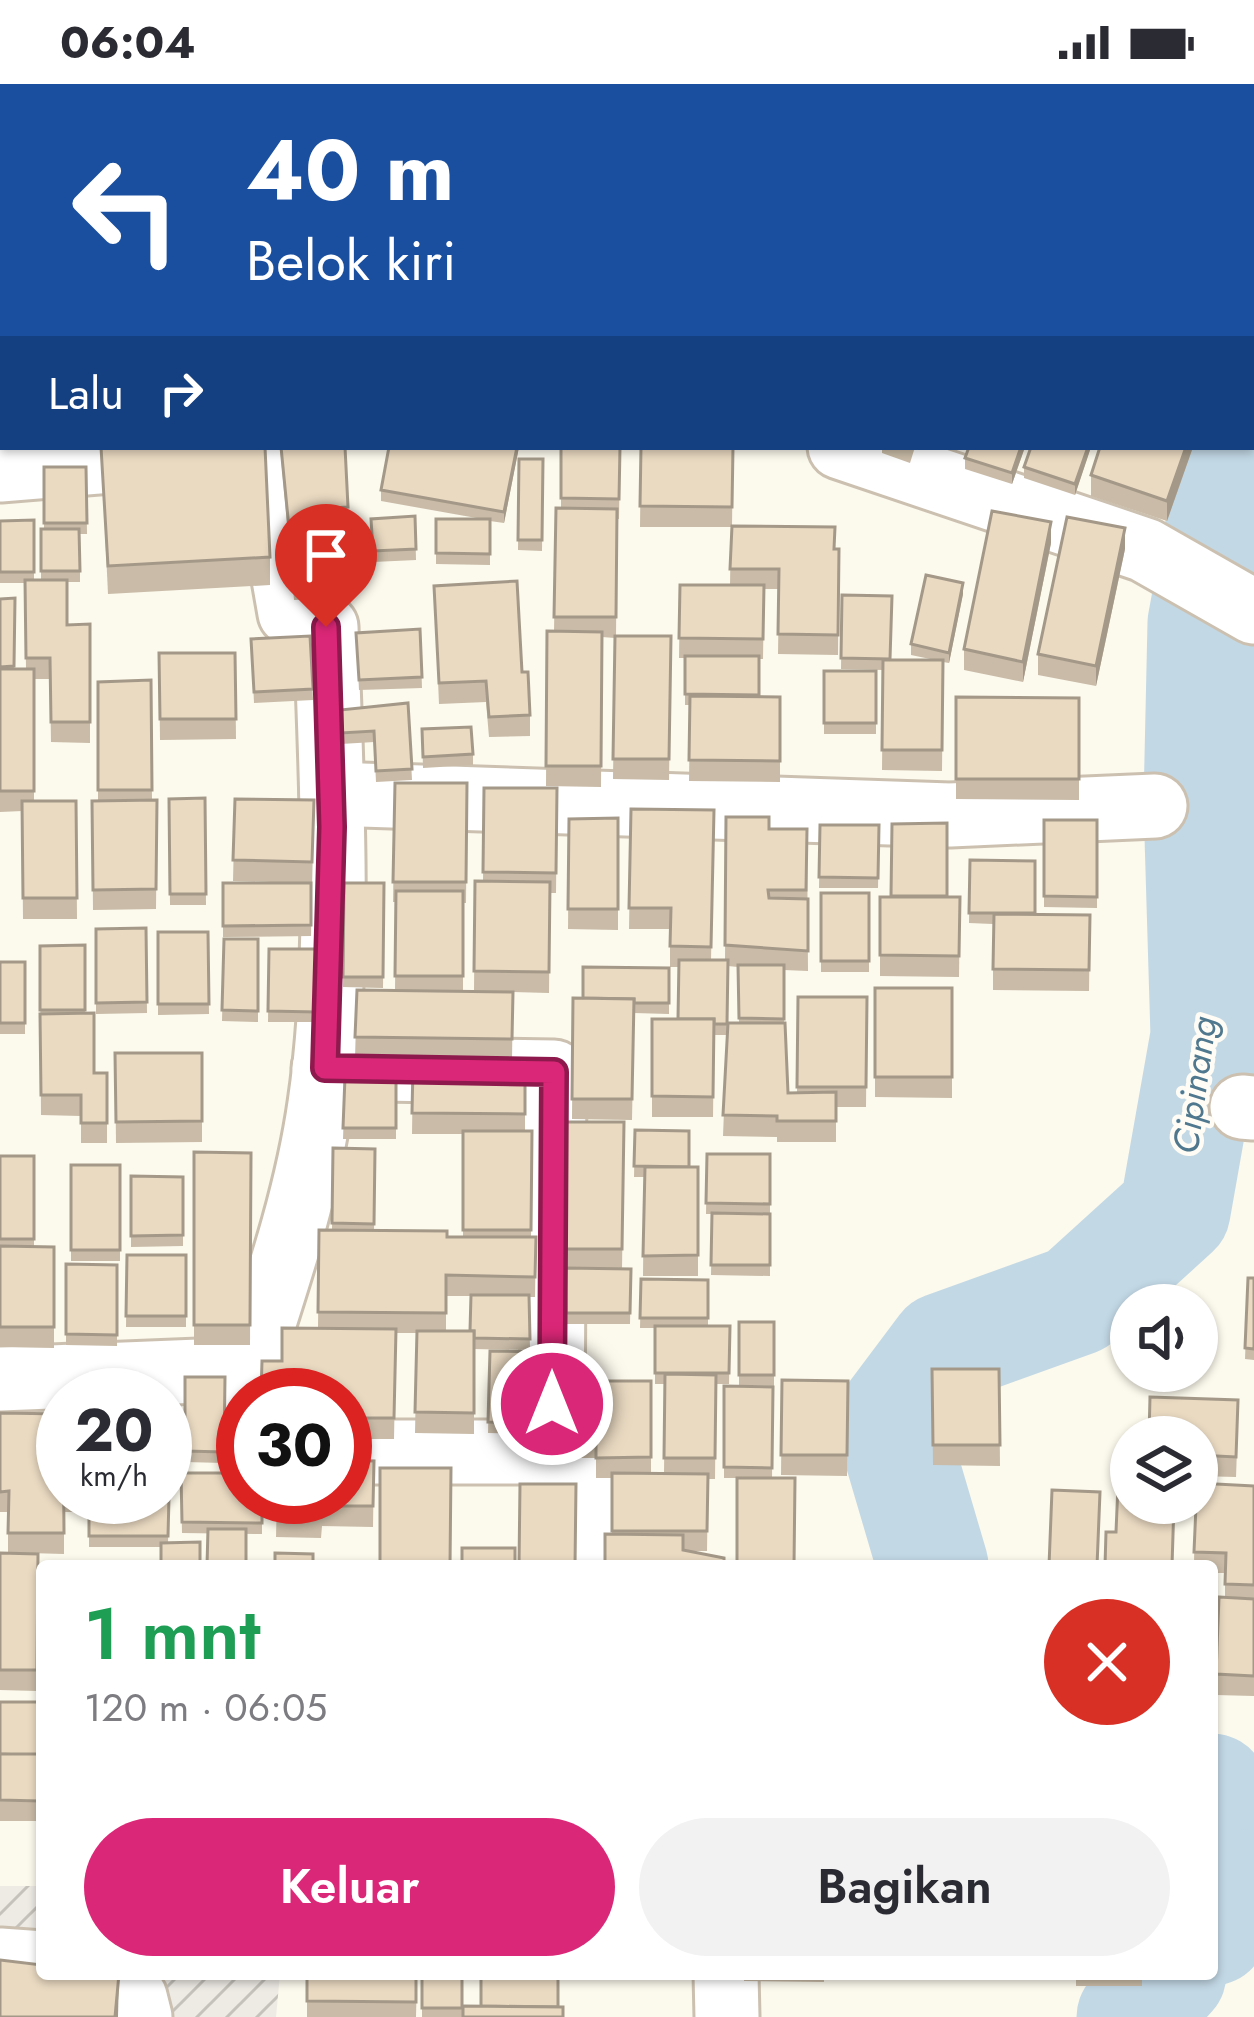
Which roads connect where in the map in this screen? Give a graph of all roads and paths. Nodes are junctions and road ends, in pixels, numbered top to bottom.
1 (237, 450) edge
2 (273, 450) edge
3 (849, 450) edge
4 (0, 470) edge
5 (1250, 611) edge
6 (332, 794) junction
7 (1155, 806) dead end
8 (325, 1068) junction
9 (252, 1368) edge
10 (0, 1379) edge
11 (216, 1382) edge
12 (372, 1452) edge
13 (552, 1452) junction
14 (595, 1560) edge
15 (0, 1960) edge
16 (36, 1963) edge
17 (111, 1980) edge
18 (726, 1980) edge
19 (140, 2017) edge
20 (727, 2017) edge

1 - 4 street
2 - 6 street
3 - 5 street
6 - 7 street
6 - 8 street
8 - 9 street
8 - 13 street
10 - 11 street
12 - 13 street
13 - 14 street
15 - 16 street
17 - 19 street
18 - 20 street

